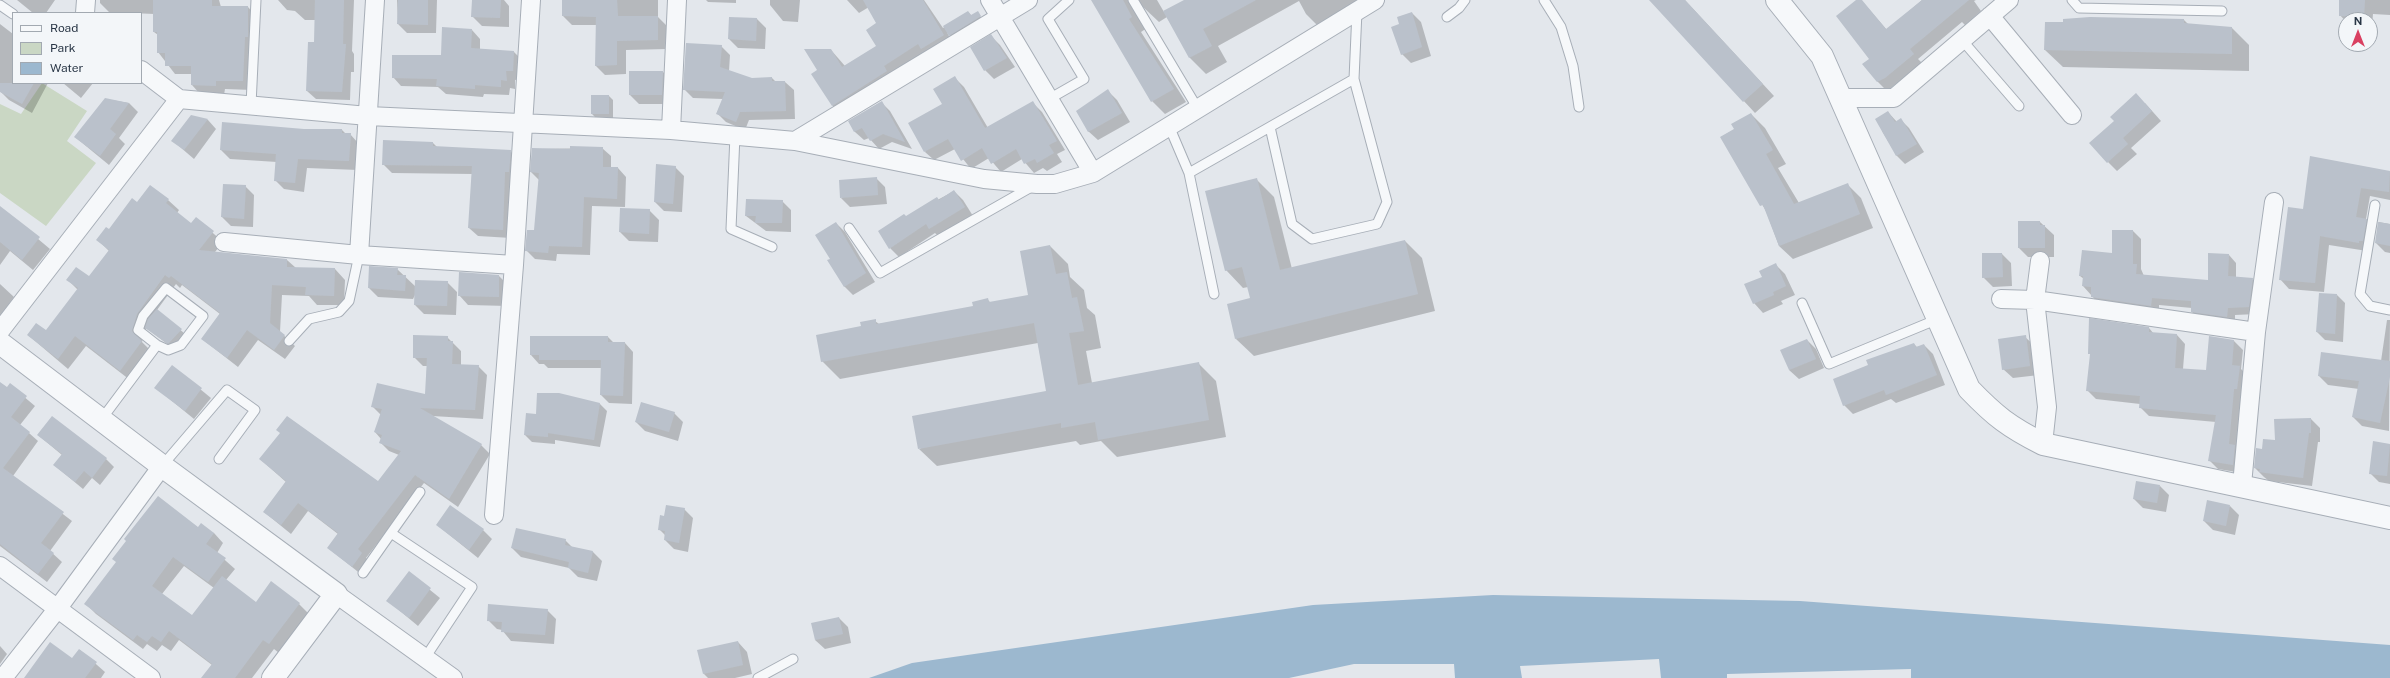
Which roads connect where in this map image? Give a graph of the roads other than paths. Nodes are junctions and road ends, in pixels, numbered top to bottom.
1 (86, 0) edge
2 (256, 0) edge
3 (375, 0) edge
4 (531, 0) edge
5 (677, 0) edge
6 (990, 0) edge
7 (1028, 0) edge
8 (1069, 0) edge
9 (1133, 0) edge
10 (1375, 0) edge
11 (1466, 0) edge
12 (1544, 0) edge
13 (1777, 0) edge
14 (2009, 0) edge
15 (2072, 0) edge
16 (0, 5) edge
17 (1358, 11) junction
18 (2222, 11) dead end
19 (85, 12) edge
20 (12, 13) edge
21 (1001, 16) junction
22 (1990, 16) junction
23 (1447, 17) dead end
24 (1962, 40) junction
25 (142, 71) edge
26 (1354, 79) junction
27 (1842, 98) junction
28 (180, 99) junction
29 (1050, 99) junction
30 (251, 105) junction
31 (2018, 106) dead end
32 (1579, 107) dead end
33 (1198, 109) junction
34 (2072, 115) dead end
35 (368, 116) junction
36 (523, 122) junction
37 (1170, 126) junction
38 (1270, 127) junction
39 (671, 130) junction
40 (735, 135) junction
41 (795, 141) junction
42 (1093, 173) junction
43 (1189, 173) junction
44 (1037, 184) junction
45 (2274, 202) dead end
46 (2375, 205) dead end
47 (849, 228) dead end
48 (224, 242) dead end
49 (772, 247) dead end
50 (359, 255) junction
51 (2040, 261) dead end
52 (514, 265) junction
53 (1214, 294) dead end
54 (2001, 299) dead end
55 (2035, 300) junction
56 (1802, 303) dead end
57 (2390, 310) edge
58 (1938, 318) junction
59 (0, 331) edge
60 (2256, 332) junction
61 (289, 341) dead end
62 (0, 343) edge
63 (157, 345) junction
64 (101, 420) junction
65 (2043, 444) junction
66 (219, 459) dead end
67 (162, 466) junction
68 (2242, 485) junction
69 (420, 492) dead end
70 (494, 515) dead end
71 (2390, 518) edge
72 (391, 533) junction
73 (0, 566) edge
74 (363, 573) dead end
75 (336, 594) junction
76 (58, 608) junction
77 (425, 658) junction
78 (793, 659) dead end
79 (3, 678) edge
80 (151, 678) edge
81 (273, 678) edge
82 (453, 678) edge
83 (758, 678) edge

1 - 19 street
2 - 30 lane
3 - 35 street
4 - 36 street
5 - 39 street
6 - 21 street
7 - 21 street
8 - 29 lane
9 - 33 lane
10 - 17 street
11 - 23 lane
12 - 32 lane
13 - 27 street
14 - 22 street
15 - 18 lane
16 - 20 lane
17 - 26 lane
17 - 33 street
21 - 29 street
21 - 41 street
22 - 24 street
22 - 34 street
24 - 27 street
24 - 31 lane
25 - 28 street
26 - 38 lane
26 - 38 lane
27 - 58 street
28 - 30 street
28 - 59 street
29 - 42 street
30 - 35 street
33 - 37 street
35 - 36 street
35 - 50 street
36 - 39 street
36 - 52 street
37 - 42 street
37 - 43 lane
38 - 43 lane
39 - 40 street
40 - 41 street
40 - 49 lane
41 - 44 street
42 - 44 street
43 - 53 lane
44 - 47 lane
45 - 60 street
46 - 57 lane
48 - 50 street
50 - 52 street
50 - 61 lane
51 - 55 street
52 - 70 street
54 - 55 street
55 - 60 street
55 - 65 street
56 - 58 lane
58 - 65 street
60 - 68 street
62 - 64 street
63 - 63 lane
63 - 64 lane
64 - 67 street
65 - 68 street
66 - 67 lane
67 - 75 street
67 - 76 street
68 - 71 street
69 - 72 lane
72 - 74 lane
72 - 77 lane
73 - 76 street
75 - 77 street
75 - 81 street
76 - 79 street
76 - 80 street
77 - 82 street
78 - 83 lane

